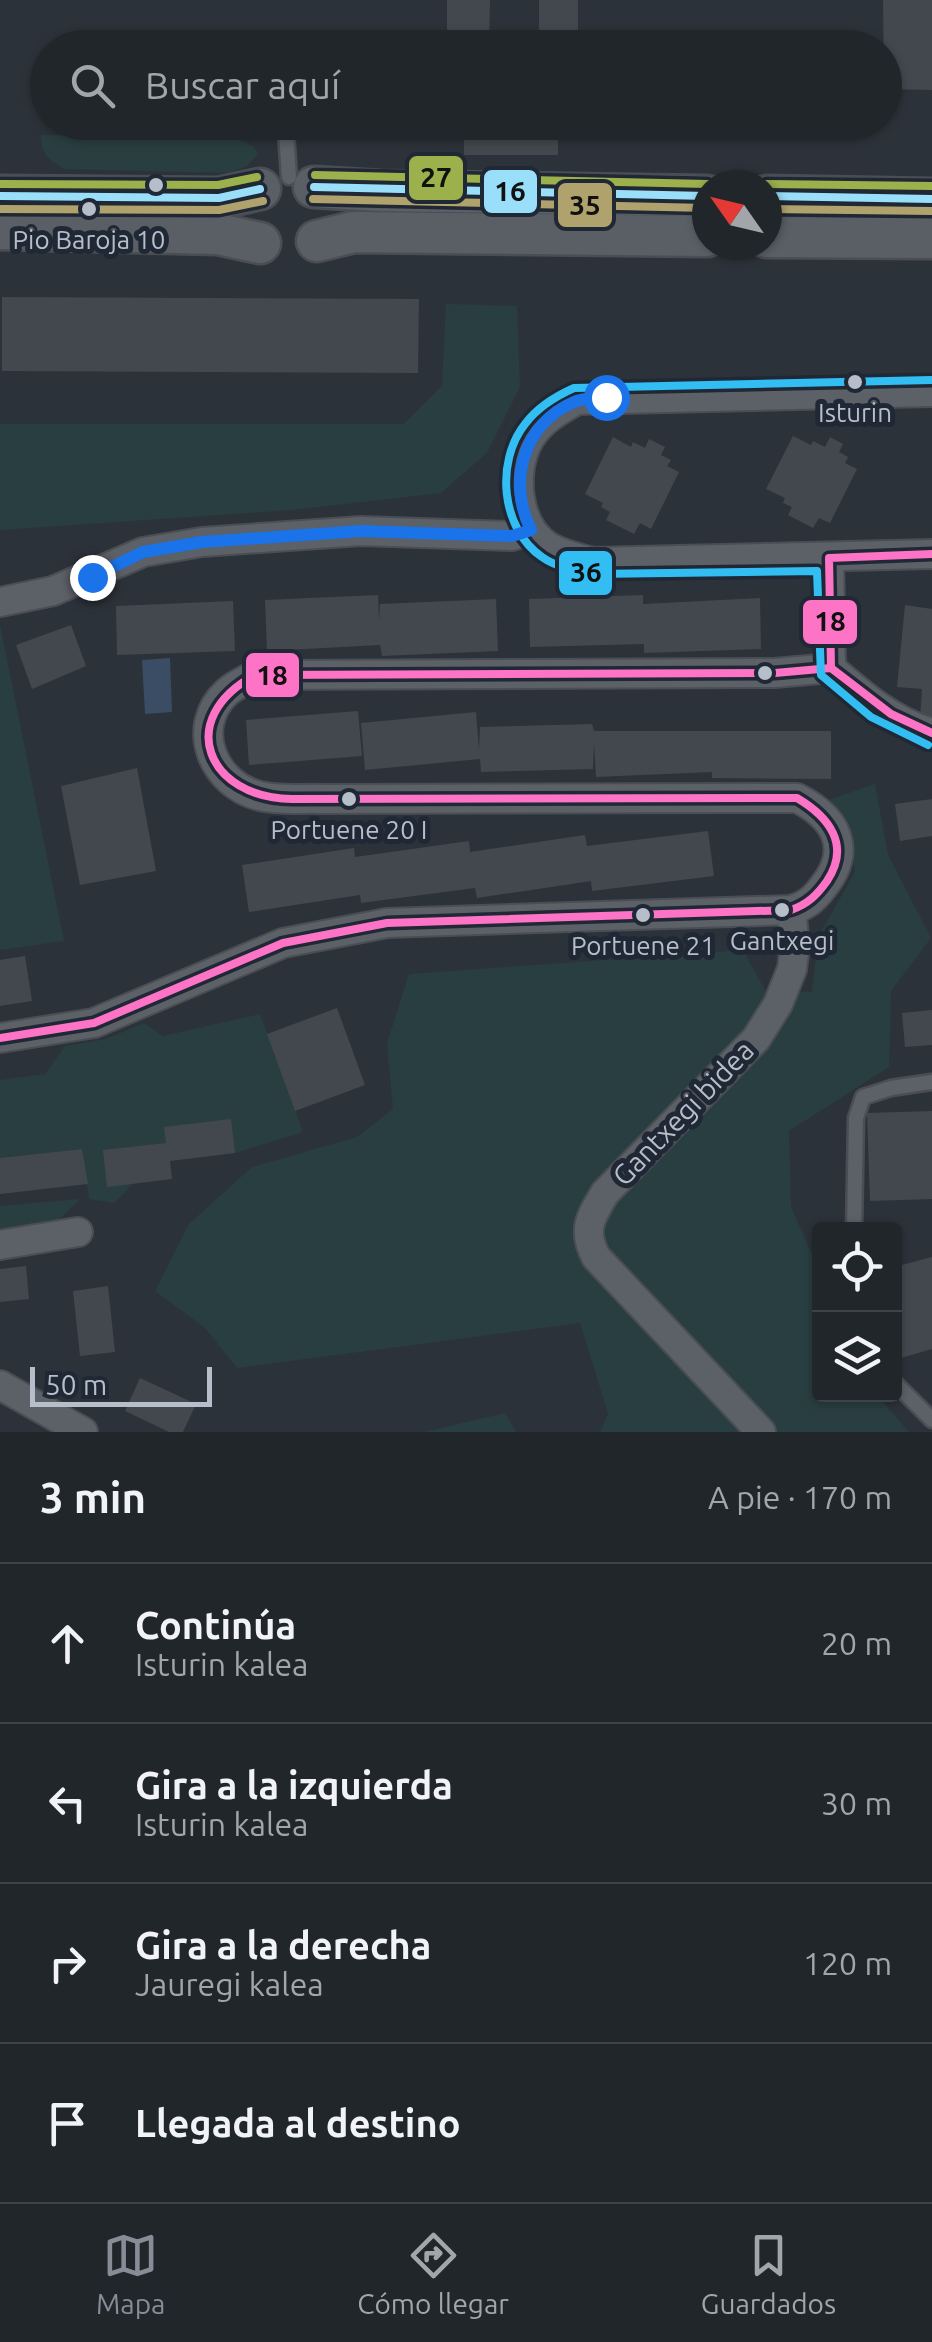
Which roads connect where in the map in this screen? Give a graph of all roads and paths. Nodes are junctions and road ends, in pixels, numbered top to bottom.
1 (286, 140) edge
2 (288, 184) junction
3 (0, 196) edge
4 (692, 196) edge
5 (782, 196) edge
6 (932, 198) edge
7 (0, 229) edge
8 (692, 236) edge
9 (782, 236) edge
10 (932, 238) edge
11 (317, 241) junction
12 (260, 243) junction
13 (932, 392) edge
14 (531, 530) junction
15 (932, 554) edge
16 (829, 558) junction
17 (0, 602) edge
18 (831, 668) junction
19 (932, 733) edge
20 (791, 910) junction
21 (0, 1038) edge
22 (932, 1082) edge
23 (854, 1222) edge
24 (78, 1232) dead end
25 (0, 1245) edge
26 (0, 1385) edge
27 (902, 1390) edge
28 (932, 1420) edge
29 (83, 1432) edge
30 (761, 1432) edge

1 - 2 lane
2 - 3 main road
2 - 4 main road
2 - 11 main road
2 - 12 main road
5 - 6 main road
7 - 12 main road
8 - 11 main road
9 - 10 main road
11 - 12 main road
13 - 14 street
14 - 16 street
14 - 17 street
15 - 16 street
16 - 18 street
18 - 19 street
18 - 20 street
20 - 21 street
20 - 30 street, Gantxegi bidea
22 - 23 lane
24 - 25 street
26 - 29 street
27 - 28 lane

